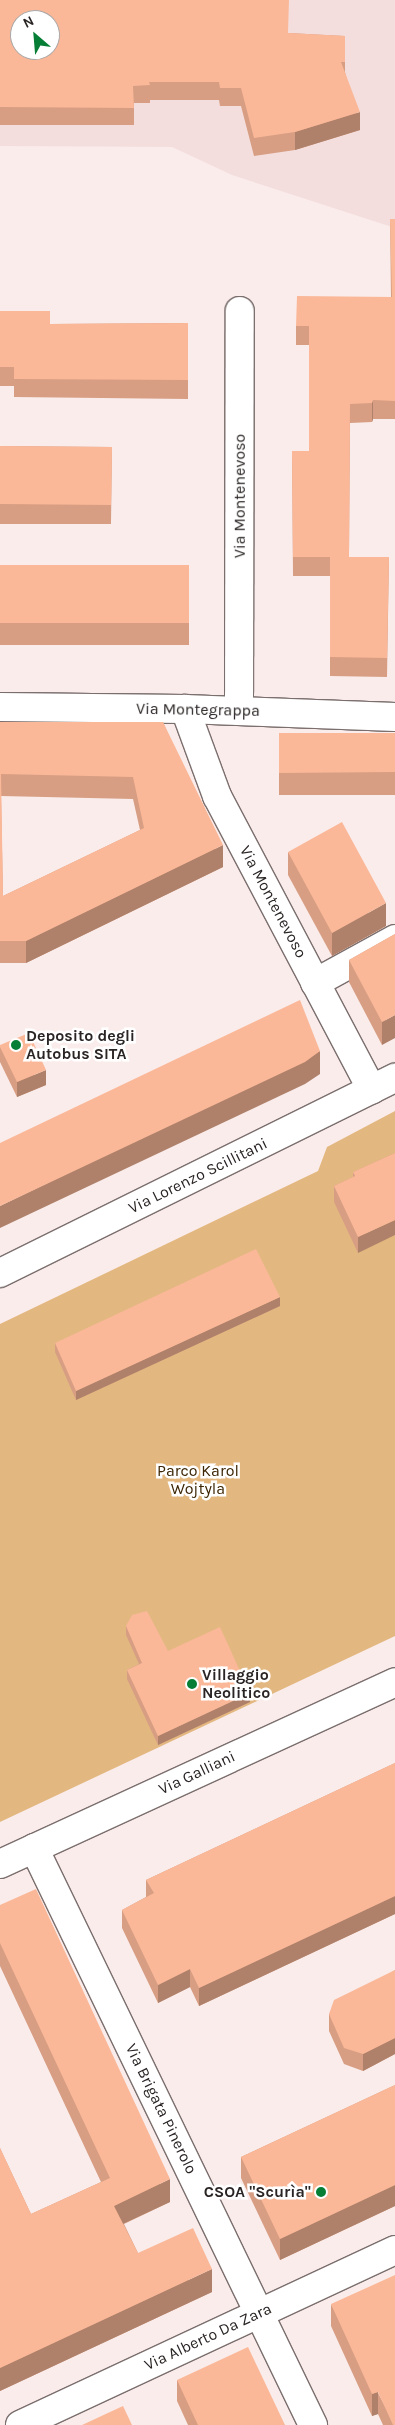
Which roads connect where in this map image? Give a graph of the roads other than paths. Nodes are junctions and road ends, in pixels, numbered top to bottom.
1 (240, 311) dead end
2 (0, 707) edge
3 (185, 709) junction
4 (239, 711) junction
5 (395, 717) edge
6 (395, 940) edge
7 (315, 983) junction
8 (384, 1084) edge
9 (0, 1273) edge
10 (395, 1682) edge
11 (34, 1848) junction
12 (0, 1864) edge
13 (395, 2250) edge
14 (259, 2313) junction
15 (20, 2425) edge
16 (313, 2425) edge

1 - 4 street, Via Montenevoso
2 - 3 street, Via Montegrappa
3 - 4 street, Via Montegrappa
3 - 7 street, Via Montenevoso
4 - 5 street, Via Montegrappa
6 - 7 street
7 - 8 street, Via Montenevoso
8 - 9 street, Via Lorenzo Scillitani
10 - 11 street, Via Galliani
11 - 12 street, Via Galliani
11 - 14 street, Via Brigata Pinerolo
13 - 14 street, Via Alberto Da Zara
14 - 15 street, Via Alberto Da Zara
14 - 16 street, Via Brigata Pinerolo

